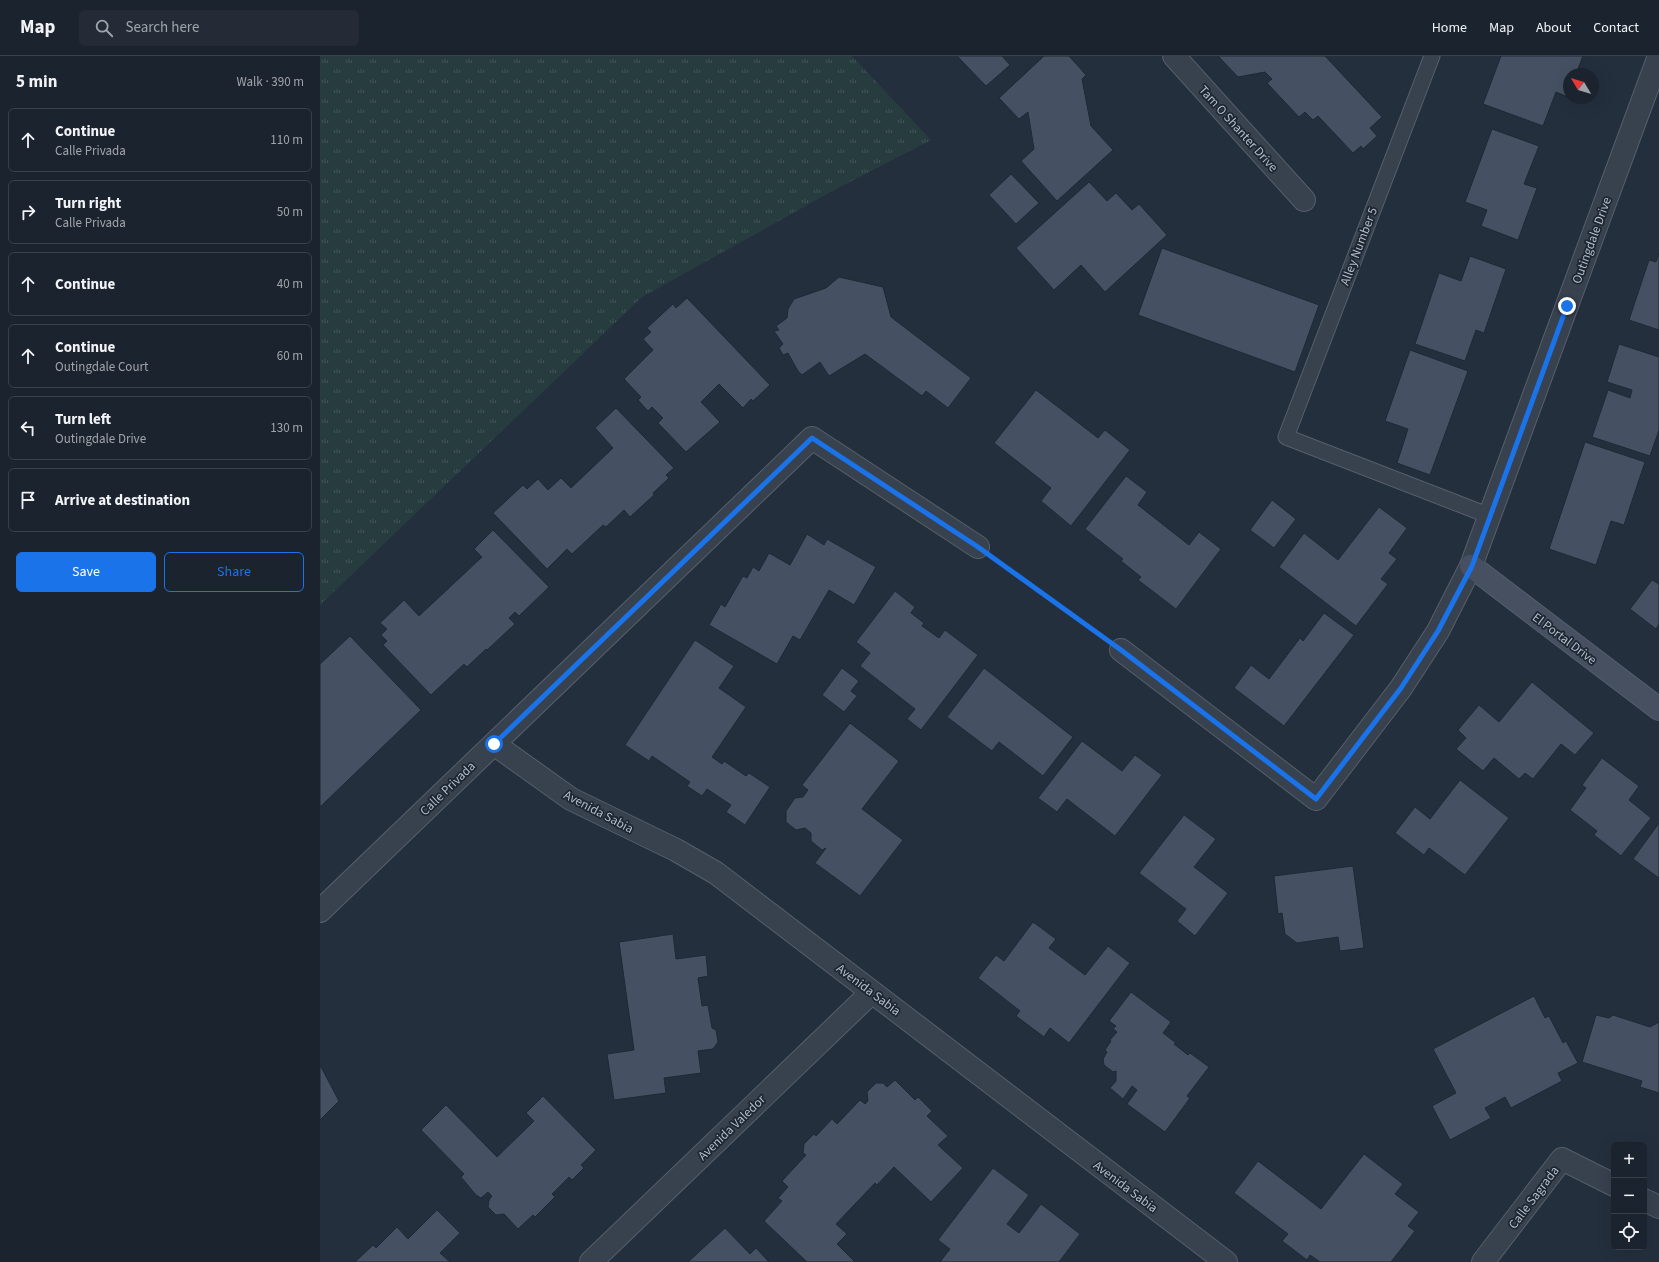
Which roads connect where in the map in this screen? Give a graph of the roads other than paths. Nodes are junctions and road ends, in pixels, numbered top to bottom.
1 (1174, 56) edge
2 (1432, 56) edge
3 (1659, 56) edge
4 (1304, 200) dead end
5 (1490, 516) junction
6 (978, 547) road end
7 (1472, 566) junction
8 (1121, 650) road end
9 (1659, 709) edge
10 (494, 744) junction
11 (320, 911) edge
12 (872, 992) junction
13 (1611, 1184) edge
14 (1647, 1201) edge
15 (1659, 1207) edge
16 (590, 1262) edge
17 (1226, 1262) edge
18 (1483, 1262) edge

1 - 4 street, Tam O Shanter Drive
2 - 5 lane, Alley Number 5
3 - 5 street, Outingdale Drive
5 - 7 street, Outingdale Drive
6 - 10 street, Calle Privada
7 - 8 street, Outingdale Drive
7 - 9 street, El Portal Drive
10 - 11 street, Calle Privada
10 - 12 street, Avenida Sabia
12 - 16 street, Avenida Valedor
12 - 17 street, Avenida Sabia
13 - 18 street, Calle Sagrada
14 - 15 street

